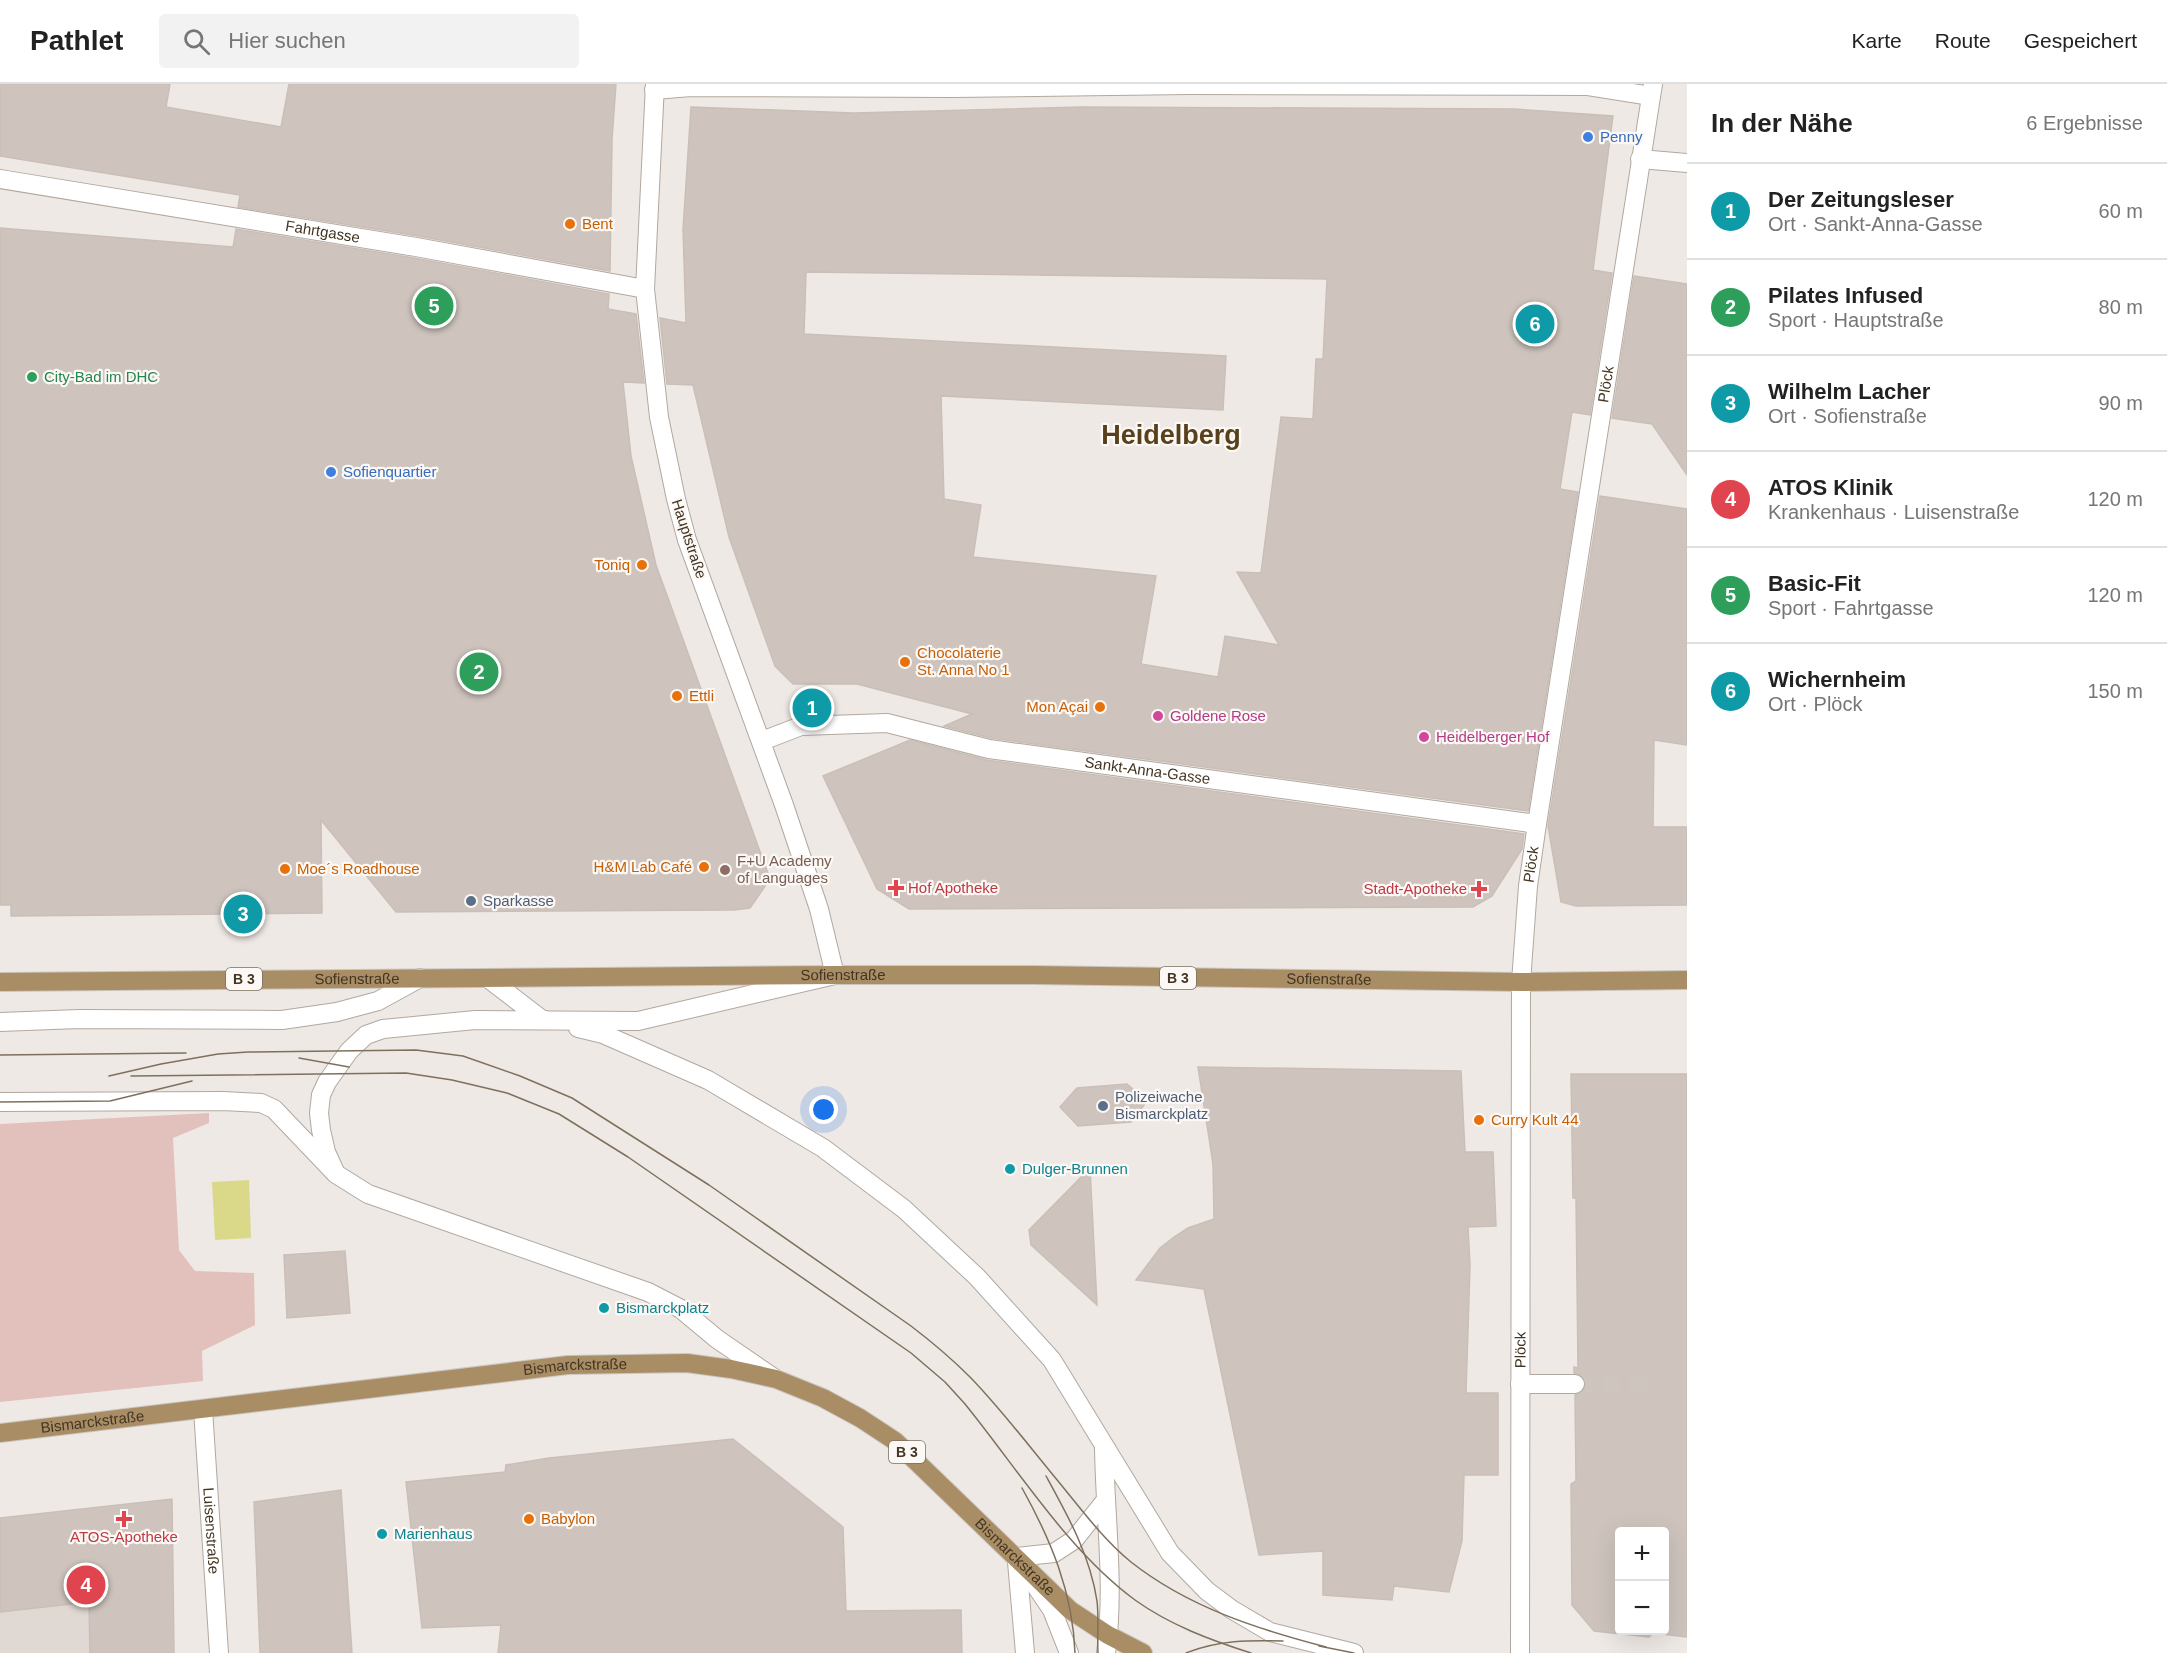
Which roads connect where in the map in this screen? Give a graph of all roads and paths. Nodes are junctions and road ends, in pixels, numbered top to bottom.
1 (654, 87) edge
2 (1652, 90) edge
3 (1640, 159) junction
4 (1687, 163) edge
5 (0, 179) edge
6 (645, 289) junction
7 (762, 741) junction
8 (1537, 824) junction
9 (835, 975) junction
10 (420, 978) junction
11 (489, 979) junction
12 (1687, 980) edge
13 (0, 982) edge
14 (1521, 982) junction
15 (541, 1019) junction
16 (0, 1022) edge
17 (0, 1102) edge
18 (336, 1174) junction
19 (776, 1379) junction
20 (1575, 1384) tunnel mouth
21 (1520, 1393) junction
22 (203, 1409) junction
23 (0, 1433) edge
24 (1104, 1446) junction
25 (1105, 1501) junction
26 (1016, 1557) junction
27 (1108, 1635) junction
28 (219, 1653) edge
29 (1024, 1653) edge
30 (1069, 1653) edge
31 (1106, 1653) edge
32 (1143, 1653) edge
33 (1354, 1653) edge
34 (1520, 1653) edge

1 - 2 street
1 - 6 street, Hauptstraße
2 - 3 street, Plöck
3 - 4 street
3 - 8 street, Plöck
5 - 6 street, Fahrtgasse
6 - 7 street, Hauptstraße
7 - 8 street, Sankt-Anna-Gasse
7 - 9 street, Hauptstraße
8 - 14 street, Plöck
9 - 11 main road, Sofienstraße / B 3
9 - 14 main road, Sofienstraße / B 3
9 - 15 street
10 - 11 main road, Sofienstraße / B 3
10 - 13 main road, Sofienstraße / B 3
10 - 16 street
11 - 15 street
12 - 14 main road, Sofienstraße / B 3
14 - 21 street, Plöck
15 - 18 street
15 - 24 street
17 - 18 street
18 - 19 street
19 - 22 main road, Bismarckstraße / B 3
19 - 26 main road, Bismarckstraße / B 3
20 - 21 street
21 - 34 street, Plöck
22 - 23 main road, Bismarckstraße / B 3
22 - 28 street, Luisenstraße
24 - 25 street
24 - 33 street
25 - 26 street
25 - 27 street
26 - 27 main road, Bismarckstraße / B 3
26 - 29 street
26 - 30 street
27 - 31 street
27 - 32 main road, B 3

